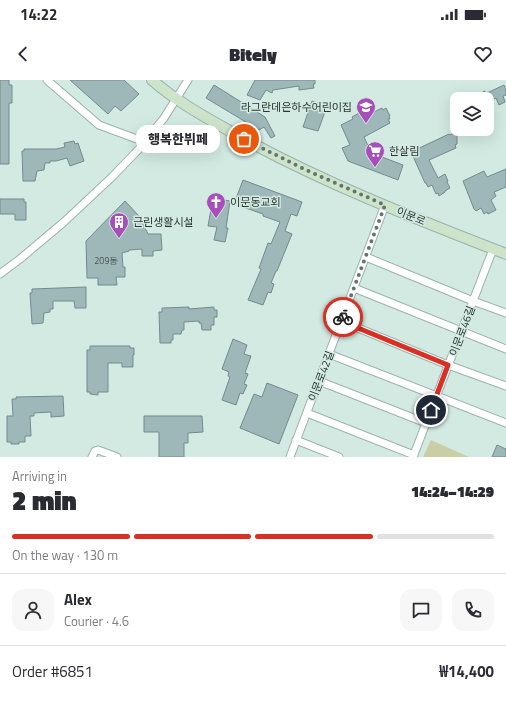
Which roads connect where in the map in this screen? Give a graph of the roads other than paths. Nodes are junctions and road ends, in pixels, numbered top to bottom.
1 (47, 80) edge
2 (152, 80) edge
3 (188, 80) edge
4 (177, 99) junction
5 (145, 142) junction
6 (385, 205) junction
7 (493, 249) junction
8 (506, 254) edge
9 (366, 257) junction
10 (0, 274) edge
11 (354, 288) junction
12 (473, 301) junction
13 (506, 313) edge
14 (341, 321) junction
15 (461, 332) junction
16 (506, 349) edge
17 (329, 354) junction
18 (448, 365) junction
19 (319, 381) junction
20 (506, 386) edge
21 (436, 396) junction
22 (307, 413) junction
23 (426, 423) junction
24 (506, 423) edge
25 (296, 440) junction
26 (413, 456) edge
27 (92, 457) edge
28 (117, 457) edge
29 (290, 457) edge
30 (339, 457) edge

1 - 5 street
2 - 4 main road, 이문로
3 - 4 street
4 - 5 street
4 - 6 main road, 이문로
5 - 10 street
6 - 7 main road, 이문로
6 - 9 street, 이문로42길
7 - 8 main road, 이문로
7 - 12 street, 이문로46길
9 - 11 street, 이문로42길
9 - 12 street
11 - 14 street, 이문로42길
11 - 15 street
12 - 13 street
12 - 15 street, 이문로46길
14 - 17 street, 이문로42길
14 - 18 street
15 - 16 street
15 - 18 street, 이문로46길
17 - 19 street, 이문로42길
17 - 21 street
18 - 20 street
18 - 21 street, 이문로46길
19 - 22 street, 이문로42길
19 - 23 street
21 - 23 street, 이문로46길
21 - 24 street
22 - 25 street, 이문로42길
22 - 26 street
23 - 26 street, 이문로46길
25 - 29 street, 이문로42길
25 - 30 street
27 - 28 street

